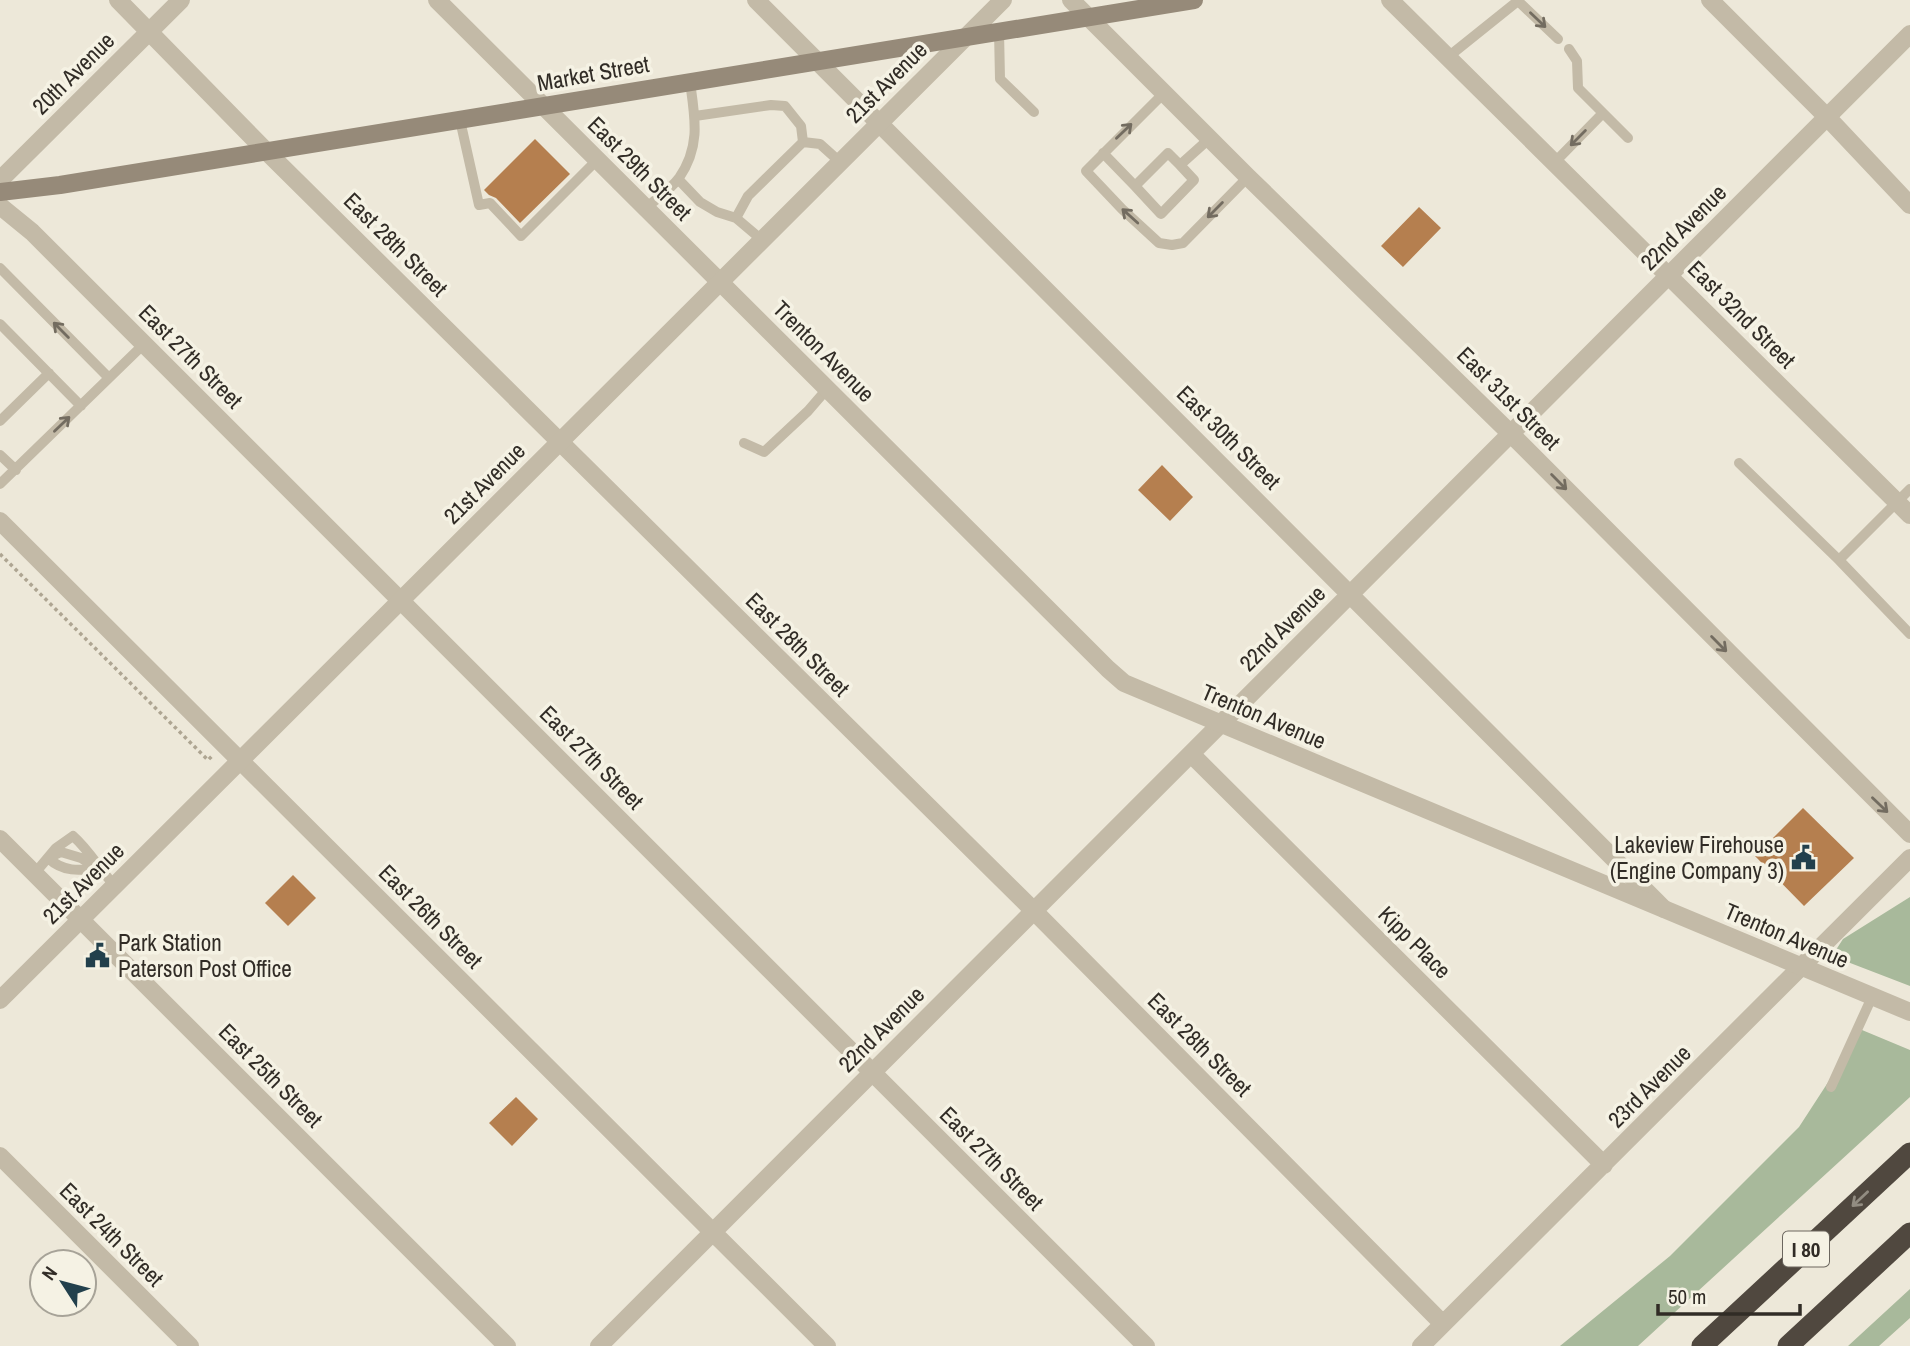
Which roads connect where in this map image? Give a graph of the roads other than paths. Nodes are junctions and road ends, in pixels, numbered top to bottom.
1 (118, 0) edge
2 (181, 0) edge
3 (437, 0) edge
4 (756, 0) edge
5 (1003, 0) edge
6 (1071, 0) edge
7 (1194, 0) edge
8 (1390, 0) edge
9 (1518, 0) edge
10 (1710, 0) edge
11 (1164, 2) edge
12 (1088, 17) junction
13 (999, 31) junction
14 (150, 32) junction
15 (1910, 34) edge
16 (967, 36) junction
17 (1558, 38) dead end
18 (1569, 49) dead end
19 (1448, 57) junction
20 (817, 60) junction
21 (690, 82) junction
22 (1164, 93) junction
23 (544, 106) junction
24 (1034, 112) dead end
25 (1602, 114) junction
26 (695, 116) junction
27 (1827, 117) junction
28 (460, 120) junction
29 (879, 123) junction
30 (1628, 138) dead end
31 (1209, 139) junction
32 (803, 142) junction
33 (265, 151) junction
34 (1102, 153) junction
35 (597, 160) junction
36 (840, 162) junction
37 (1555, 162) junction
38 (1180, 165) junction
39 (1248, 177) junction
40 (678, 179) junction
41 (0, 180) edge
42 (1135, 186) junction
43 (0, 192) edge
44 (1908, 203) edge
45 (0, 206) edge
46 (646, 208) junction
47 (736, 218) junction
48 (762, 240) junction
49 (0, 268) edge
50 (1669, 276) junction
51 (720, 282) junction
52 (0, 324) edge
53 (144, 344) junction
54 (49, 373) junction
55 (109, 379) junction
56 (827, 389) junction
57 (81, 406) junction
58 (0, 421) edge
59 (1511, 433) junction
60 (561, 441) junction
61 (744, 443) dead end
62 (0, 454) edge
63 (1739, 463) dead end
64 (16, 470) junction
65 (0, 484) edge
66 (1906, 502) edge
67 (0, 521) edge
68 (1839, 560) junction
69 (1351, 594) junction
70 (401, 600) junction
71 (1910, 634) edge
72 (1220, 724) junction
73 (1191, 754) junction
74 (241, 760) junction
75 (1910, 834) edge
76 (0, 839) edge
77 (48, 858) junction
78 (1910, 858) edge
79 (98, 868) junction
80 (35, 873) junction
81 (115, 886) junction
82 (1034, 911) junction
83 (1667, 911) junction
84 (81, 920) junction
85 (1801, 968) junction
86 (1872, 997) junction
87 (0, 1000) edge
88 (1910, 1012) edge
89 (872, 1073) junction
90 (1831, 1087) dead end
91 (1910, 1153) edge
92 (0, 1156) edge
93 (1604, 1165) junction
94 (713, 1231) junction
95 (1910, 1233) edge
96 (1443, 1324) junction
97 (190, 1346) edge
98 (507, 1346) edge
99 (599, 1346) edge
100 (827, 1346) edge
101 (1146, 1346) edge
102 (1421, 1346) edge
103 (1702, 1346) edge
104 (1788, 1346) edge

1 - 14 street, East 28th Street
2 - 14 street, 20th Avenue
3 - 23 street, East 29th Street
4 - 20 street, East 30th Street
5 - 16 street, 21st Avenue
6 - 12 street, East 31st Street
7 - 11 main road, Market Street
8 - 19 street, East 32nd Street
9 -> 17 lane
9 - 19 lane
10 - 27 street
11 - 12 main road, Market Street
12 - 13 main road, Market Street
12 - 22 street, East 31st Street
13 - 16 main road, Market Street
13 - 24 lane
14 - 33 street, East 28th Street
14 - 41 street, 20th Avenue
15 - 27 street, 22nd Avenue
16 - 20 main road, Market Street
16 - 29 street, 21st Avenue
18 - 25 lane
19 - 37 street, East 32nd Street
20 - 21 main road, Market Street
20 - 29 street, East 30th Street
21 - 23 main road, Market Street
21 - 26 lane
22 - 31 street, East 31st Street
34 -> 22 lane
23 - 28 main road, Market Street
23 - 35 street, East 29th Street
25 - 30 lane
25 -> 37 lane
26 - 32 lane
26 - 40 lane
27 - 44 street
27 - 50 street, 22nd Avenue
28 - 33 main road, Market Street
28 - 35 lane
29 - 36 street, 21st Avenue
29 - 69 street, East 30th Street
31 - 38 lane
31 - 39 street, East 31st Street
32 - 36 lane
32 - 47 lane
33 - 43 main road, Market Street
33 - 60 street, East 28th Street
39 -> 34 lane
34 - 42 lane
35 - 46 street, East 29th Street
36 - 48 street, 21st Avenue
37 - 50 street, East 32nd Street
38 - 42 lane
38 - 42 lane
39 - 59 street, East 31st Street
40 - 46 lane
40 - 47 lane
45 - 53 street, East 27th Street
46 - 51 street, East 29th Street
47 - 48 lane
48 - 51 street, 21st Avenue
55 -> 49 lane
50 - 59 street, 22nd Avenue
50 - 66 street, East 32nd Street
51 - 56 street, Trenton Avenue
51 - 60 street, 21st Avenue
52 - 54 lane
53 - 55 lane
53 - 70 street, East 27th Street
54 - 57 lane
54 - 58 lane
55 - 57 lane
56 - 61 lane
56 - 72 street, Trenton Avenue
64 -> 57 lane
59 - 69 street, 22nd Avenue
59 -> 75 street, East 31st Street
60 - 70 street, 21st Avenue
60 - 82 street, East 28th Street
62 - 64 lane
63 - 68 lane
64 - 65 lane
66 - 68 lane
67 - 74 street, East 26th Street
68 - 71 lane
69 - 72 street, 22nd Avenue
69 - 83 street, East 30th Street
70 - 74 street, 21st Avenue
70 - 89 street, East 27th Street
72 - 73 street, 22nd Avenue
72 - 83 street, Trenton Avenue
73 - 82 street, 22nd Avenue
73 - 93 street, Kipp Place
74 - 81 street, 21st Avenue
74 - 94 street, East 26th Street
76 - 80 street, East 25th Street
77 - 79 lane
77 - 79 lane
77 - 80 lane
78 - 85 street, 23rd Avenue
79 - 81 lane
80 - 84 street, East 25th Street
81 - 84 street, 21st Avenue
82 - 89 street, 22nd Avenue
82 - 96 street, East 28th Street
83 - 85 street, Trenton Avenue
84 - 87 street, 21st Avenue
84 - 98 street, East 25th Street
85 - 86 street, Trenton Avenue
85 - 93 street, 23rd Avenue
86 - 88 street, Trenton Avenue
86 - 90 lane
89 - 94 street, 22nd Avenue
89 - 101 street, East 27th Street
91 -> 103 highway, I 80
92 - 97 street, East 24th Street
93 - 96 street, 23rd Avenue
94 - 99 street, 22nd Avenue
94 - 100 street, East 26th Street
95 - 104 highway, I 80
96 - 102 street, 23rd Avenue

